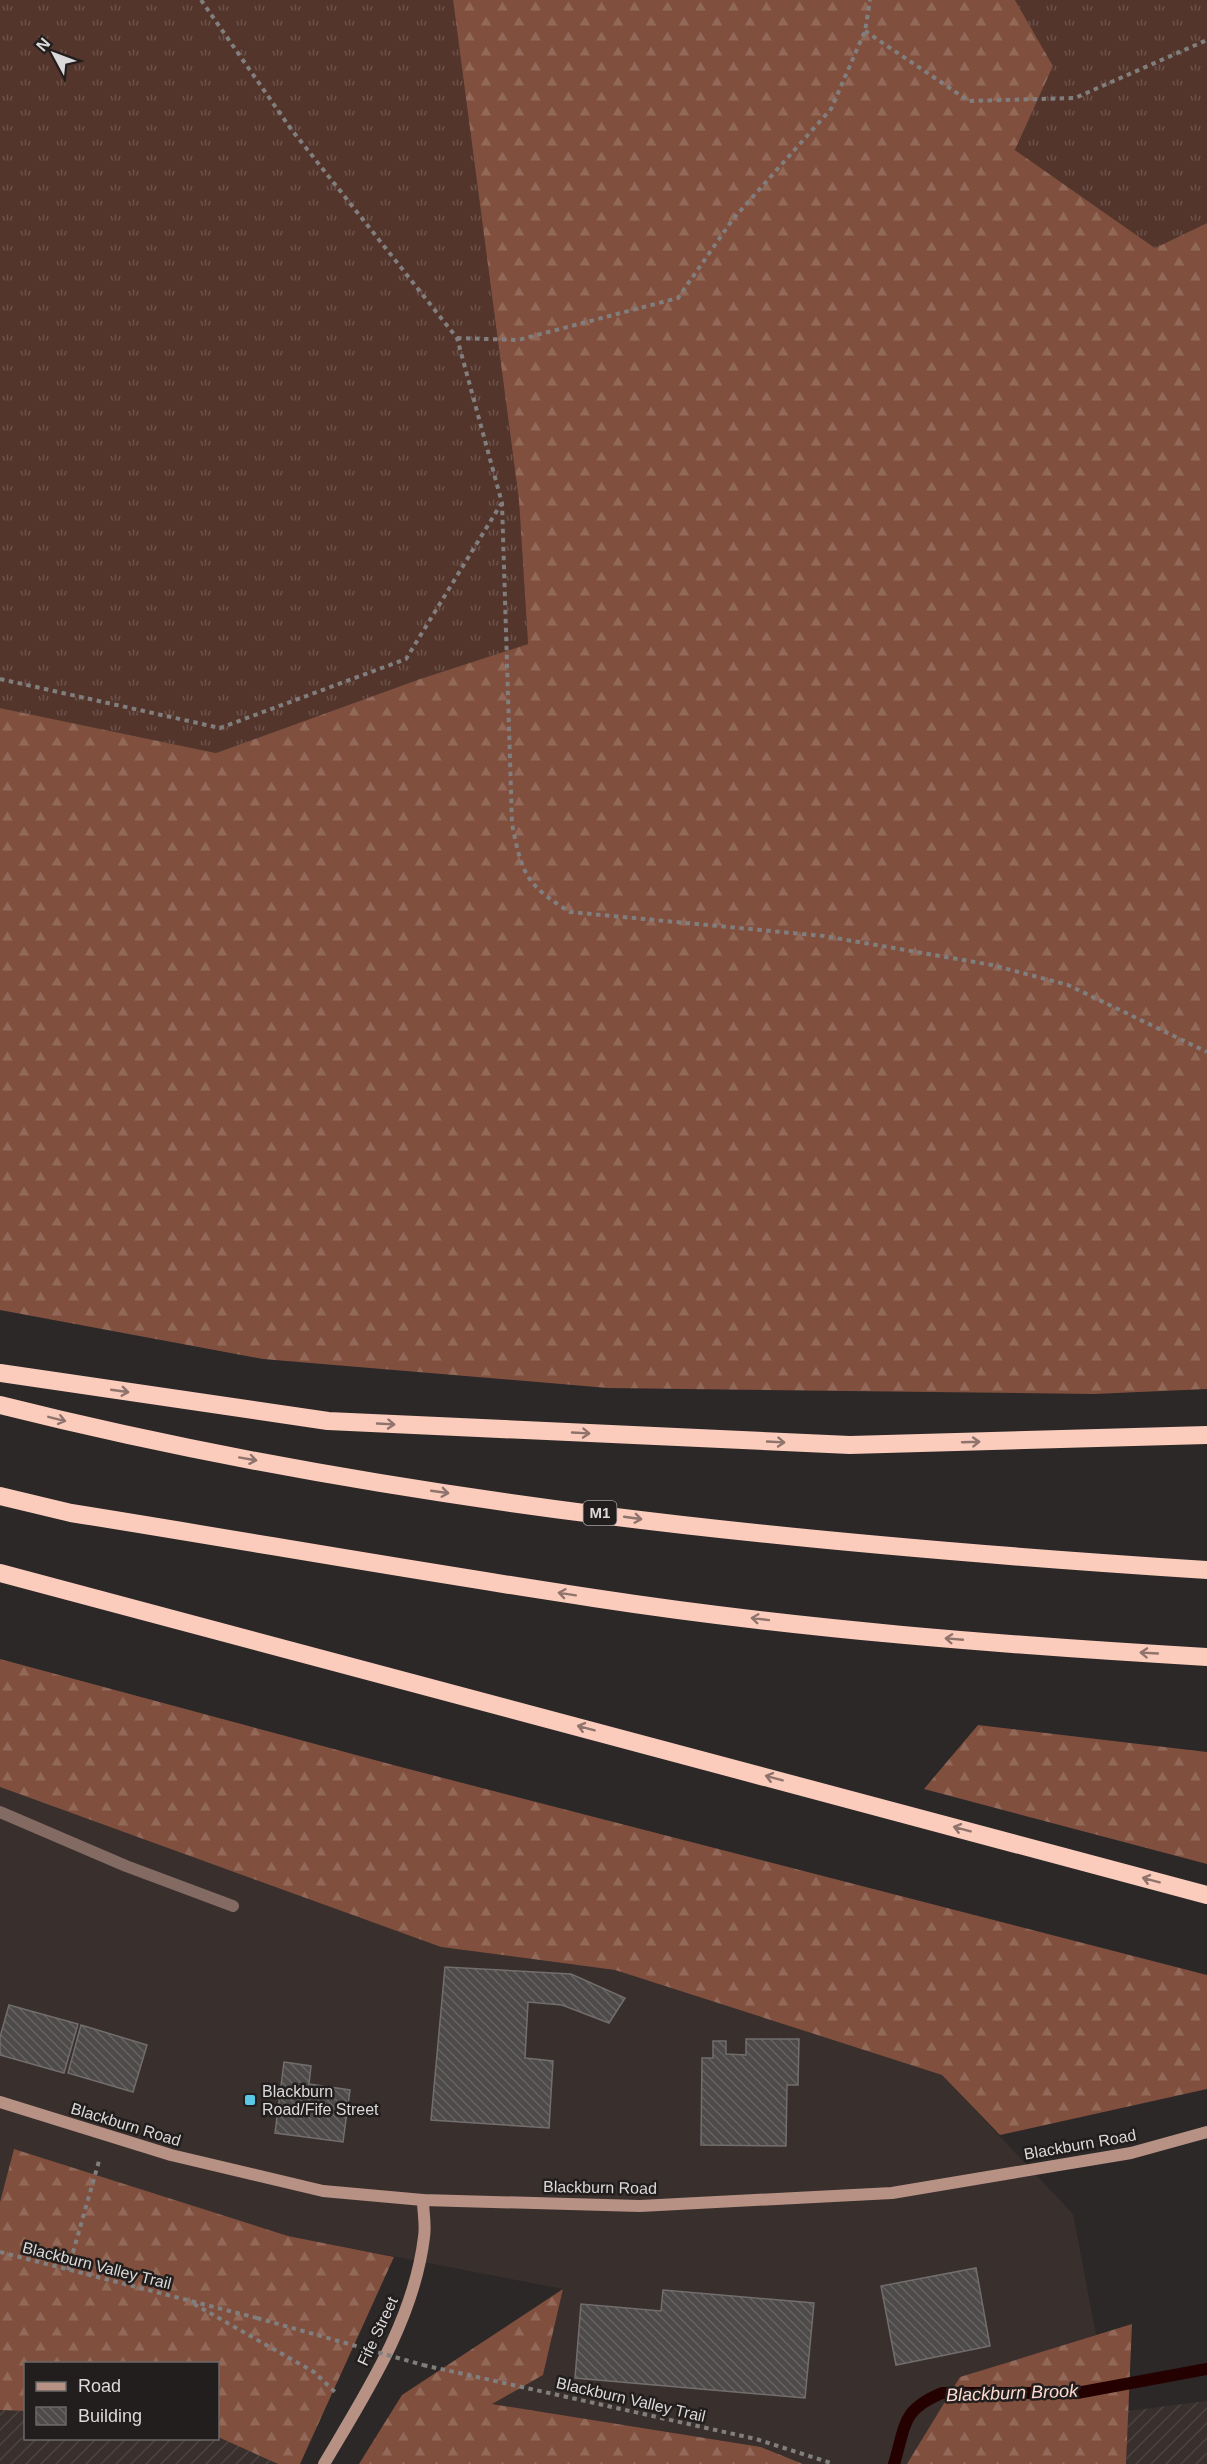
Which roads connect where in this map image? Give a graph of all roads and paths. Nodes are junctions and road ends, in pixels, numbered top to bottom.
1 (201, 0) edge
2 (870, 0) edge
3 (865, 31) junction
4 (1207, 40) edge
5 (457, 338) junction
6 (502, 503) junction
7 (0, 679) edge
8 (1207, 1052) edge
9 (0, 1373) edge
10 (0, 1405) edge
11 (1207, 1435) edge
12 (0, 1496) edge
13 (1207, 1570) edge
14 (0, 1573) edge
15 (1207, 1657) edge
16 (0, 1812) edge
17 (1207, 1895) edge
18 (233, 1906) dead end
19 (0, 2102) edge
20 (1207, 2132) edge
21 (106, 2137) junction
22 (423, 2200) junction
23 (0, 2252) edge
24 (68, 2270) junction
25 (189, 2301) junction
26 (356, 2411) junction
27 (324, 2464) edge
28 (833, 2464) edge

1 - 5 path
2 - 3 path
3 - 4 path
3 - 5 path
5 - 6 path
6 - 7 path
6 - 8 path
9 -> 11 highway
10 -> 13 highway, M1
15 -> 12 highway
17 -> 14 highway
16 - 18 lane
19 - 21 street, Blackburn Road
20 - 22 street, Blackburn Road
21 - 22 street, Blackburn Road
21 - 24 path
22 - 26 street, Fife Street
23 - 24 path, Blackburn Valley Trail
24 - 25 path, Blackburn Valley Trail
25 - 26 path
25 - 28 path, Blackburn Valley Trail, bridge
26 - 27 street, Fife Street

